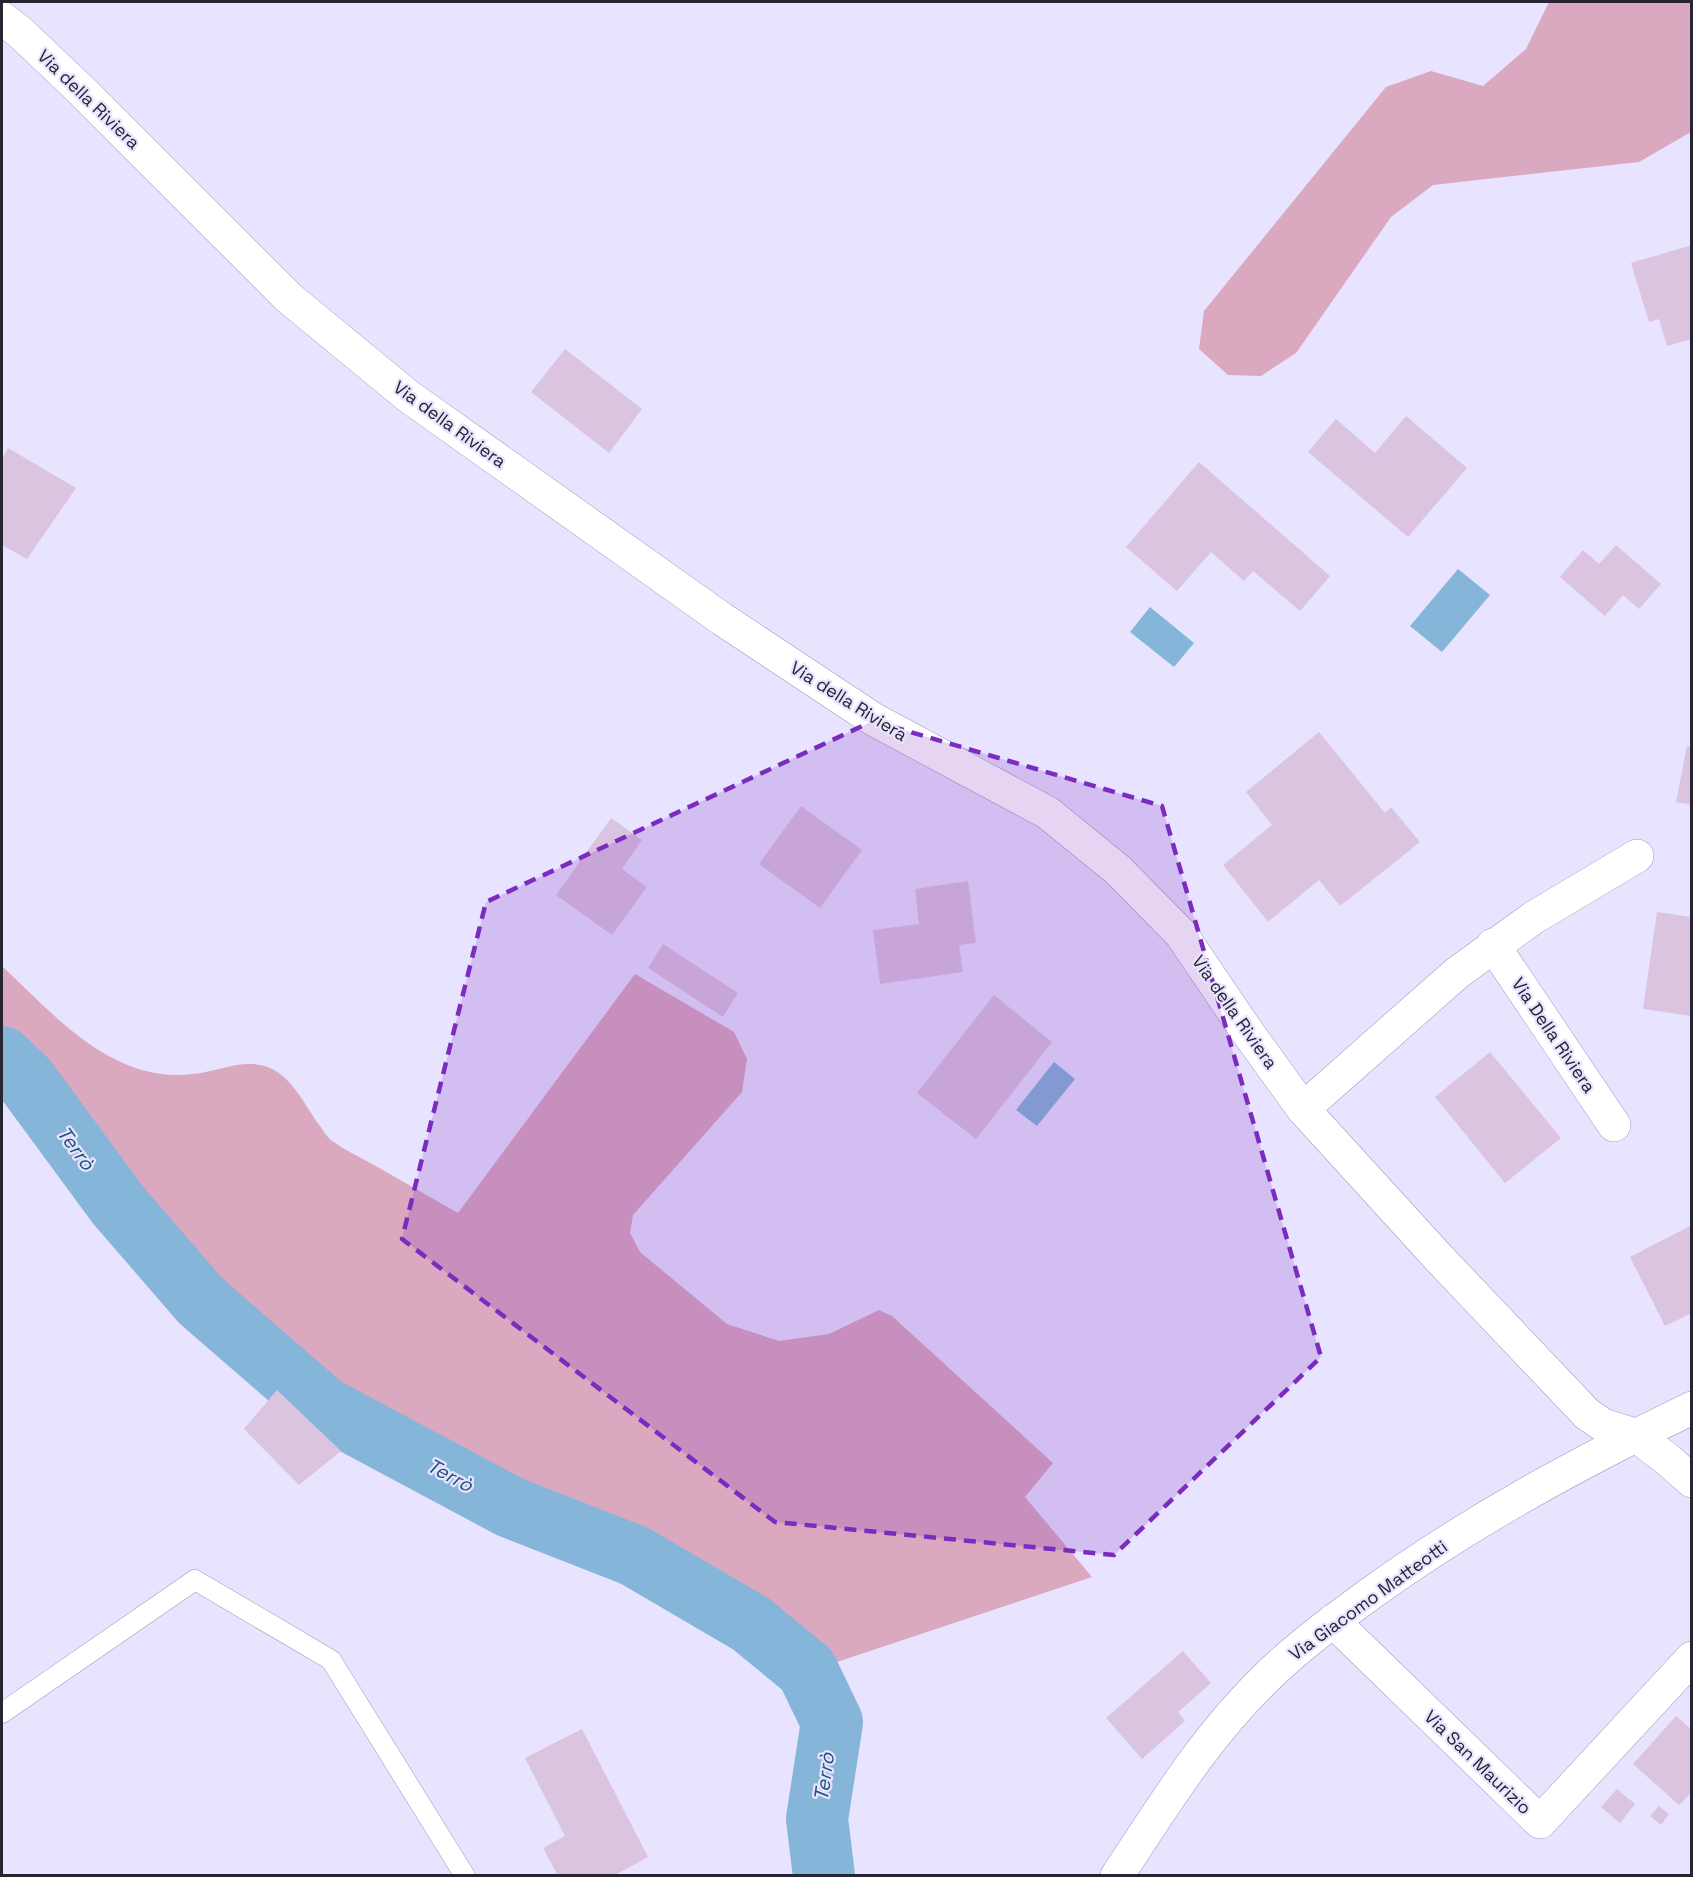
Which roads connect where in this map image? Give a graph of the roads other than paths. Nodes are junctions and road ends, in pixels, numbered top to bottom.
1 (2, 18) edge
2 (1637, 856) dead end
3 (1493, 945) junction
4 (1303, 1109) junction
5 (1614, 1125) dead end
6 (1692, 1408) edge
7 (1635, 1435) junction
8 (1692, 1481) edge
9 (1333, 1621) junction
10 (1692, 1658) edge
11 (2, 1713) edge
12 (465, 1875) edge
13 (1117, 1875) edge

1 - 4 street, Via della Riviera
2 - 3 street
3 - 4 street
3 - 5 street, Via Della Riviera
4 - 7 street, Via della Riviera
6 - 7 street, Via Giacomo Matteotti
7 - 8 street, Via della Riviera
7 - 9 street, Via Giacomo Matteotti
9 - 10 street, Via San Maurizio
9 - 13 street, Via Giacomo Matteotti
11 - 12 lane

